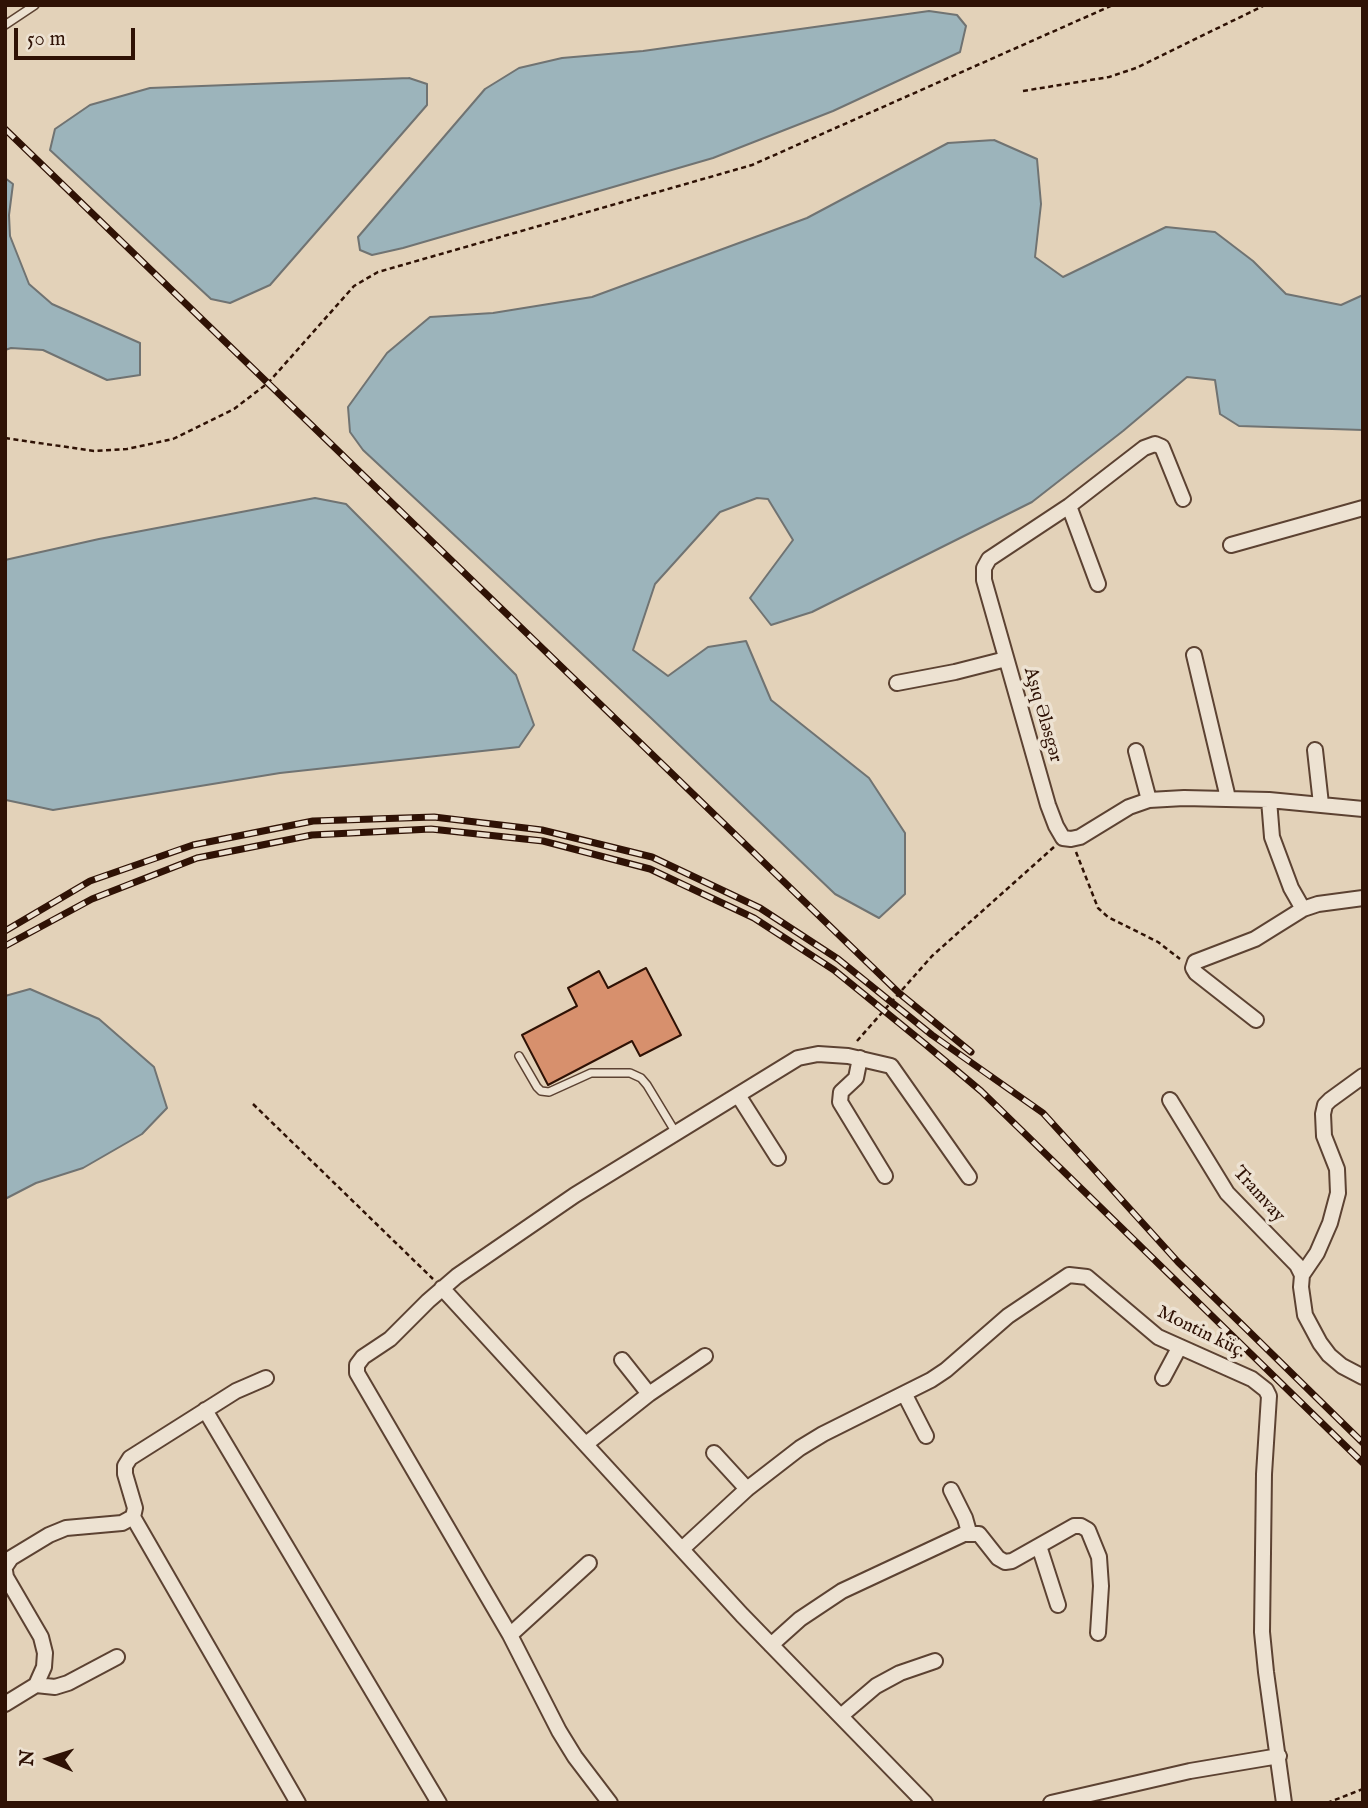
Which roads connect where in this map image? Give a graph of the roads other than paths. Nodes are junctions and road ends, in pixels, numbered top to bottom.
1 (35, 5) edge
2 (5, 25) edge
3 (1183, 499) dead end
4 (1069, 506) junction
5 (1363, 508) edge
6 (1231, 545) dead end
7 (1098, 584) dead end
8 (1195, 655) dead end
9 (1006, 659) junction
10 (897, 683) dead end
11 (1315, 750) dead end
12 (1136, 751) dead end
13 (1228, 798) junction
14 (1149, 800) junction
15 (1269, 800) junction
16 (1321, 804) junction
17 (1363, 809) edge
18 (1363, 898) edge
19 (1303, 909) junction
20 (1256, 1020) dead end
21 (519, 1056) dead end
22 (854, 1057) junction
23 (1363, 1076) edge
24 (738, 1095) junction
25 (1170, 1100) dead end
26 (676, 1133) junction
27 (778, 1158) dead end
28 (885, 1176) dead end
29 (969, 1177) dead end
30 (1302, 1275) junction
31 (442, 1288) junction
32 (1179, 1348) junction
33 (705, 1356) dead end
34 (622, 1360) dead end
35 (1363, 1377) edge
36 (266, 1378) dead end
37 (1163, 1378) dead end
38 (649, 1394) junction
39 (905, 1395) junction
40 (205, 1410) junction
41 (926, 1436) dead end
42 (586, 1444) junction
43 (714, 1453) dead end
44 (747, 1489) junction
45 (951, 1490) dead end
46 (133, 1517) junction
47 (969, 1532) junction
48 (1039, 1546) junction
49 (682, 1549) junction
50 (589, 1563) dead end
51 (5, 1569) edge
52 (1058, 1605) dead end
53 (1098, 1633) dead end
54 (510, 1635) junction
55 (771, 1645) junction
56 (117, 1657) dead end
57 (935, 1661) dead end
58 (36, 1685) junction
59 (5, 1704) edge
60 (842, 1715) junction
61 (1279, 1756) junction
62 (298, 1803) edge
63 (439, 1803) edge
64 (610, 1803) edge
65 (925, 1803) edge
66 (1051, 1803) edge
67 (1284, 1803) edge

1 - 2 lane
3 - 4 street, Aşıq Ələsgər
4 - 7 street
4 - 9 street, Aşıq Ələsgər
5 - 6 street
8 - 13 street
9 - 10 street
9 - 14 street, Aşıq Ələsgər
11 - 16 street
12 - 14 street
13 - 14 street
13 - 15 street
15 - 16 street
15 - 19 street
16 - 17 street
18 - 19 street
19 - 20 street
21 - 26 lane
22 - 24 street
22 - 28 street
22 - 29 street
23 - 30 street
24 - 26 street
24 - 27 street
25 - 30 street, Tramvay
26 - 31 street
30 - 35 street
31 - 42 street
31 - 54 street
32 - 37 street
32 - 39 street, Montin küç.
32 - 61 street, Montin küç.
33 - 38 street
34 - 38 street
36 - 40 street
38 - 42 street
39 - 41 street
39 - 44 street, Montin küç.
40 - 46 street
40 - 63 street
42 - 49 street
43 - 44 street
44 - 49 street, Montin küç.
45 - 47 street
46 - 51 street
46 - 62 street
47 - 48 street
47 - 55 street
48 - 52 street
48 - 53 street
49 - 55 street
50 - 54 street
51 - 58 street
54 - 64 street
55 - 60 street
56 - 58 street
57 - 60 street
58 - 59 street
60 - 65 street
61 - 66 street
61 - 67 street, Montin küç.

